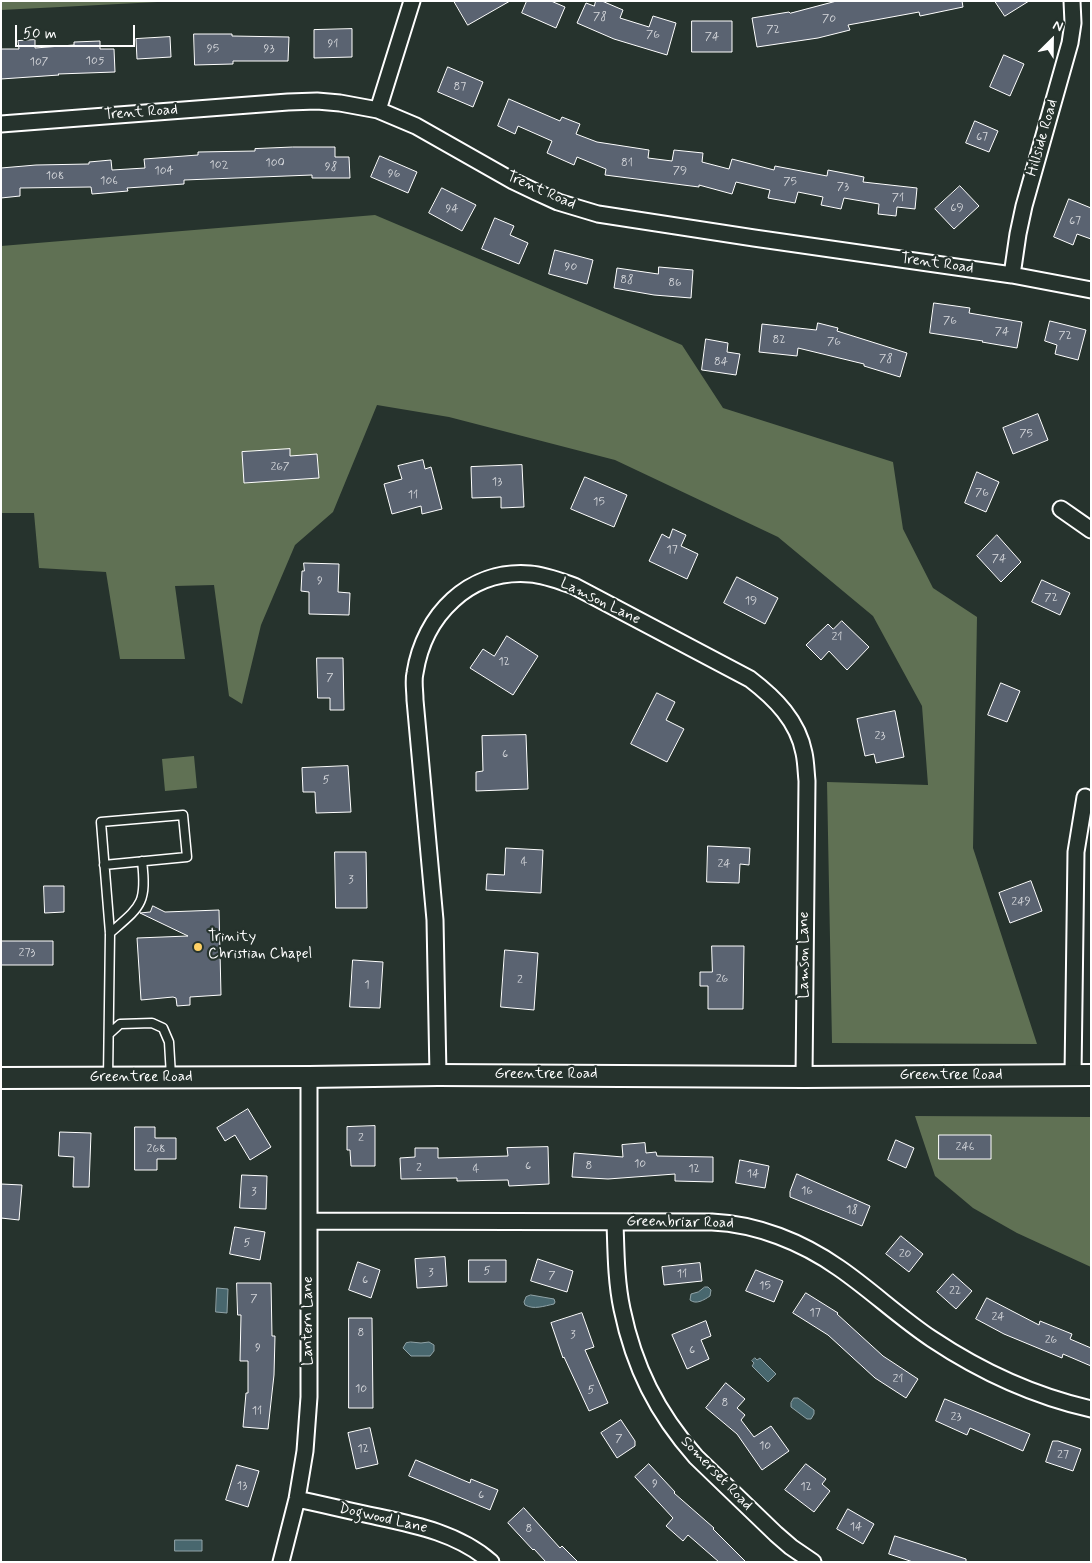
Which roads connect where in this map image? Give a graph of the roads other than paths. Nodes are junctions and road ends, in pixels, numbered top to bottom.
1 (412, 1) edge
2 (1072, 1) edge
3 (378, 110) junction
4 (1, 124) edge
5 (1012, 275) junction
6 (1091, 290) edge
7 (1061, 509) dead end
8 (1091, 530) edge
9 (1085, 797) dead end
10 (142, 862) junction
11 (104, 865) junction
12 (110, 933) junction
13 (109, 1034) junction
14 (438, 1075) junction
15 (1082, 1075) edge
16 (309, 1077) junction
17 (804, 1077) junction
18 (1, 1078) edge
19 (108, 1078) junction
20 (171, 1078) junction
21 (310, 1221) junction
22 (615, 1222) junction
23 (1091, 1409) edge
24 (297, 1499) junction
25 (281, 1562) edge
26 (491, 1562) edge
27 (813, 1562) edge

1 - 3 street
2 - 5 street, Hillside Road
3 - 4 street, Trent Road
3 - 5 street, Trent Road
5 - 6 street, Trent Road
7 - 8 street
9 - 15 street
10 - 11 lane
10 - 11 lane
10 - 12 lane
11 - 12 lane
12 - 13 lane
13 - 19 lane
13 - 20 lane
14 - 16 street, Greentree Road
14 - 17 street, Greentree Road
14 - 17 street, Lamson Lane
15 - 17 street, Greentree Road
16 - 20 street, Greentree Road
16 - 21 street, Lantern Lane
18 - 19 street, Greentree Road
19 - 20 street, Greentree Road
21 - 22 street, Greenbriar Road
21 - 24 street, Lantern Lane
22 - 23 street, Greenbriar Road
22 - 27 street, Somerset Road
24 - 25 street, Lantern Lane
24 - 26 street, Dogwood Lane

